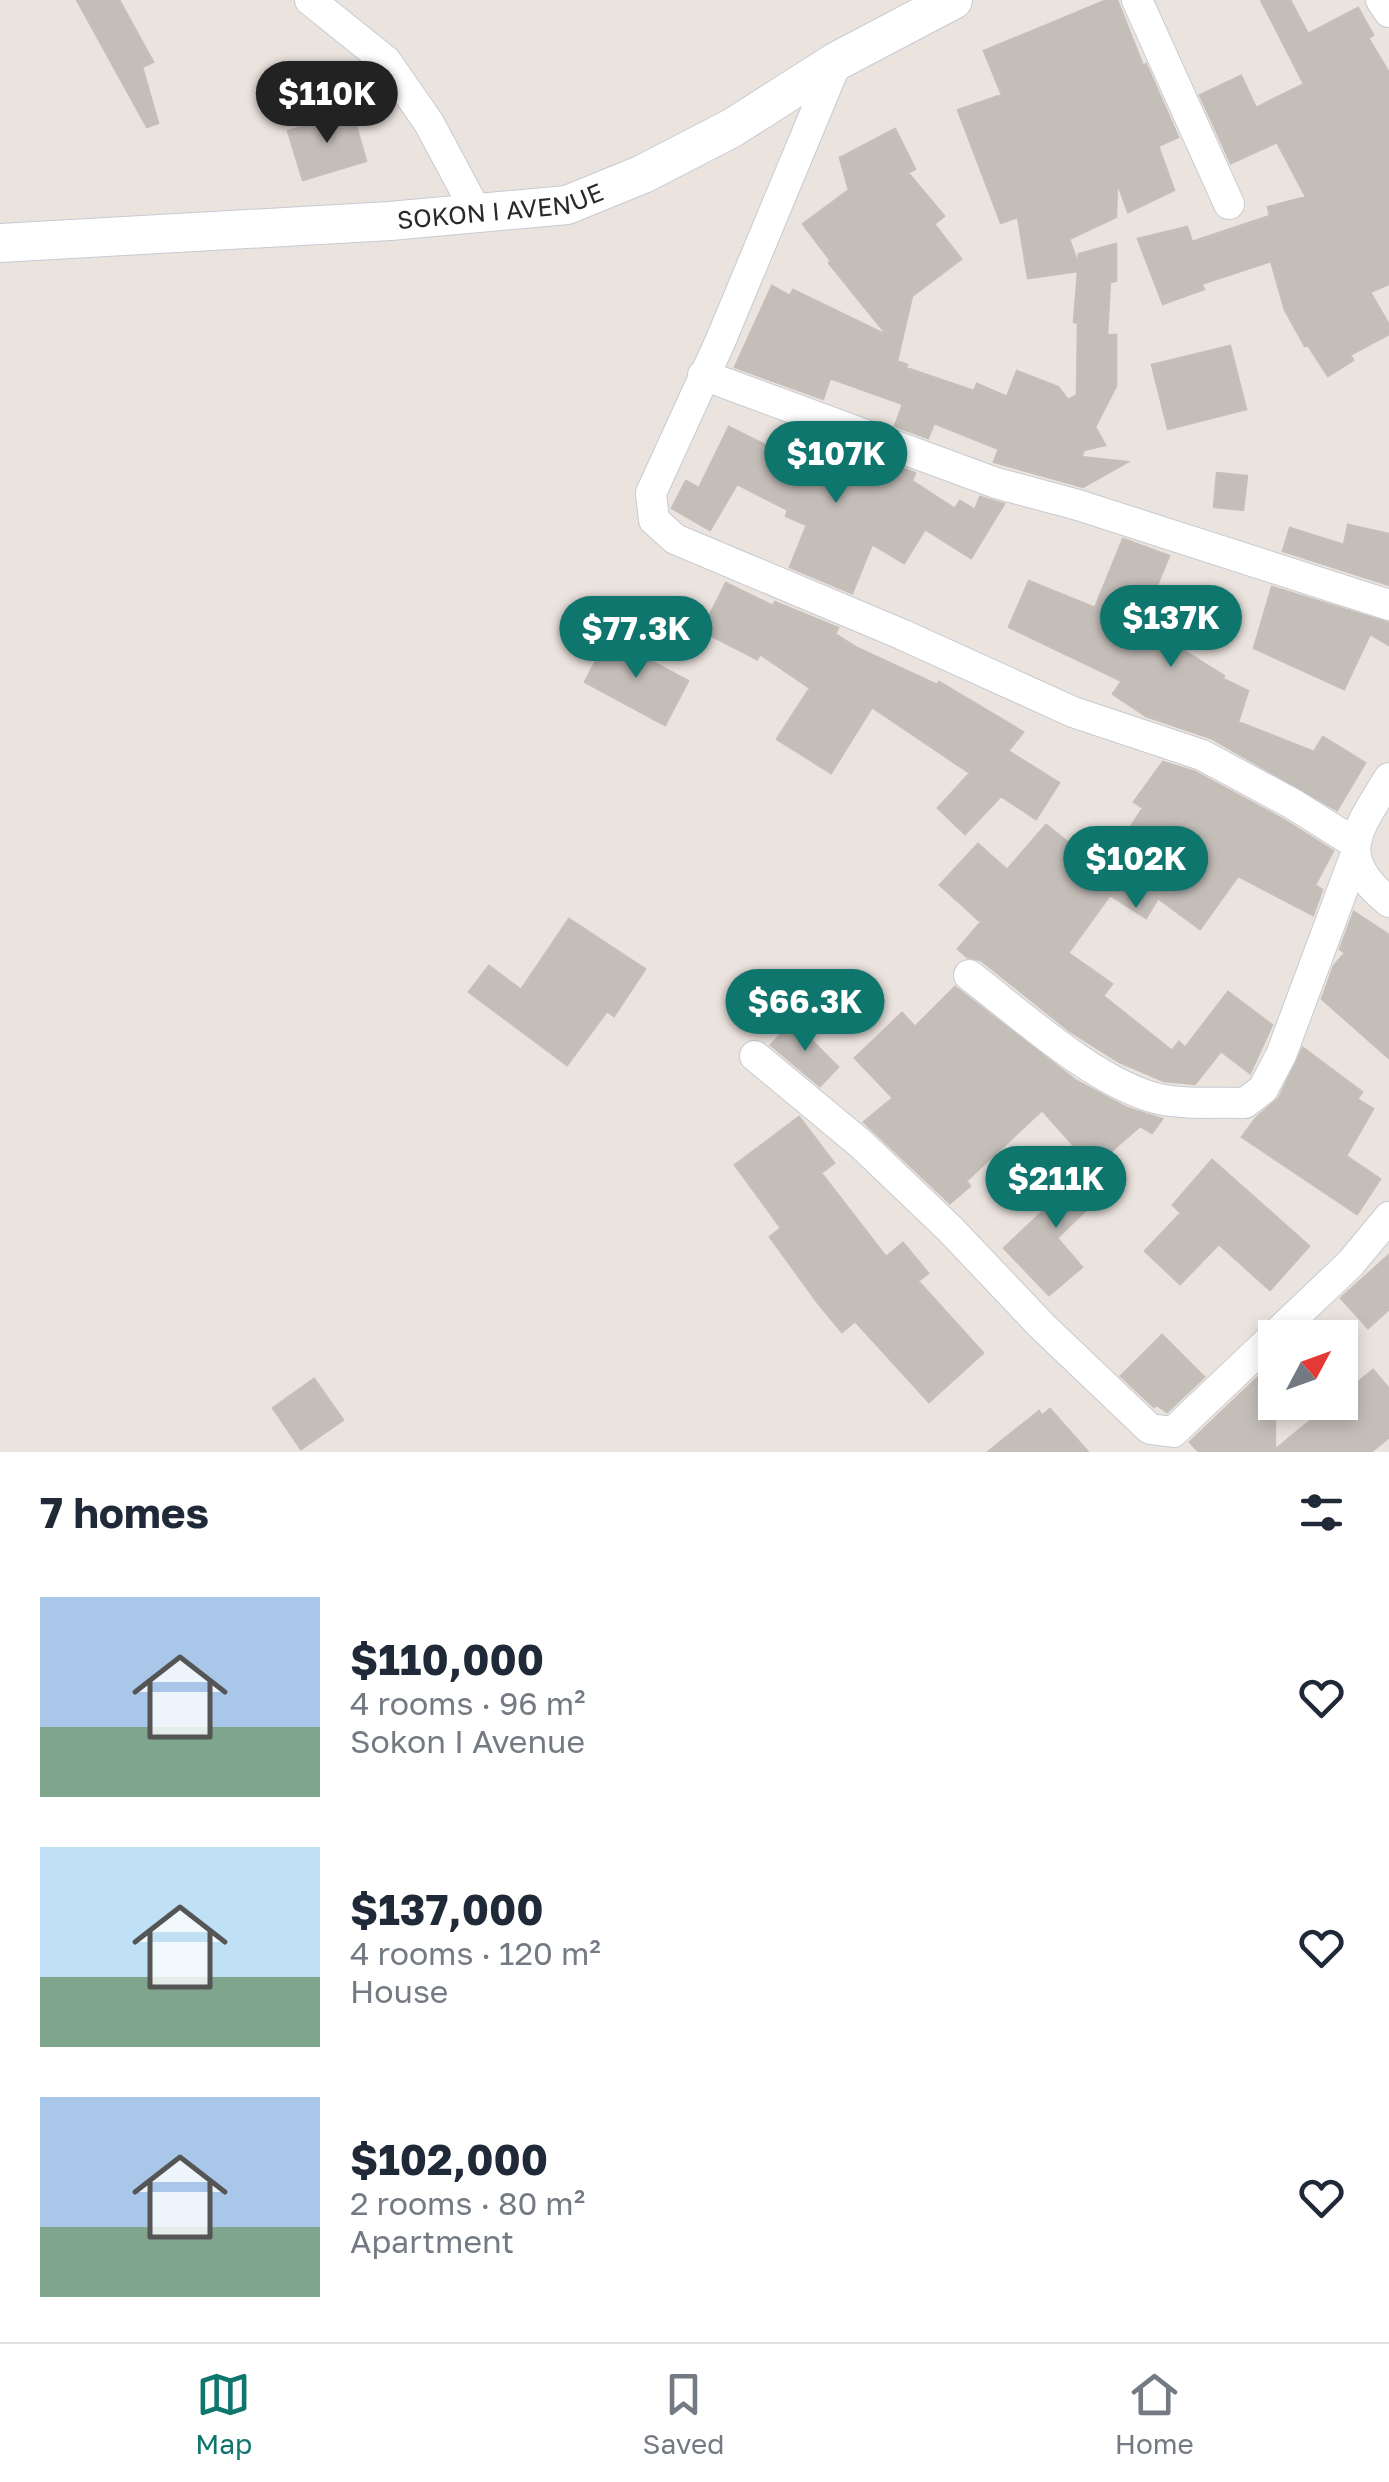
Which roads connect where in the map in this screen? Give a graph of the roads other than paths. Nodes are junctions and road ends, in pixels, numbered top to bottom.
1 (310, 0) edge
2 (953, 0) edge
3 (1137, 0) edge
4 (1381, 0) edge
5 (1389, 12) edge
6 (838, 61) junction
7 (1229, 204) dead end
8 (477, 212) junction
9 (0, 242) edge
10 (703, 375) junction
11 (1389, 605) edge
12 (1389, 778) edge
13 (1355, 851) junction
14 (1389, 902) edge
15 (968, 975) dead end
16 (755, 1056) dead end
17 (1389, 1217) edge

1 - 8 street
2 - 6 street, SOKON I AVENUE
3 - 7 street
4 - 5 street
6 - 8 street, SOKON I AVENUE
6 - 10 street
8 - 9 street, SOKON I AVENUE
10 - 11 street
10 - 13 street
12 - 13 street
13 - 14 street
13 - 15 street
16 - 17 street

